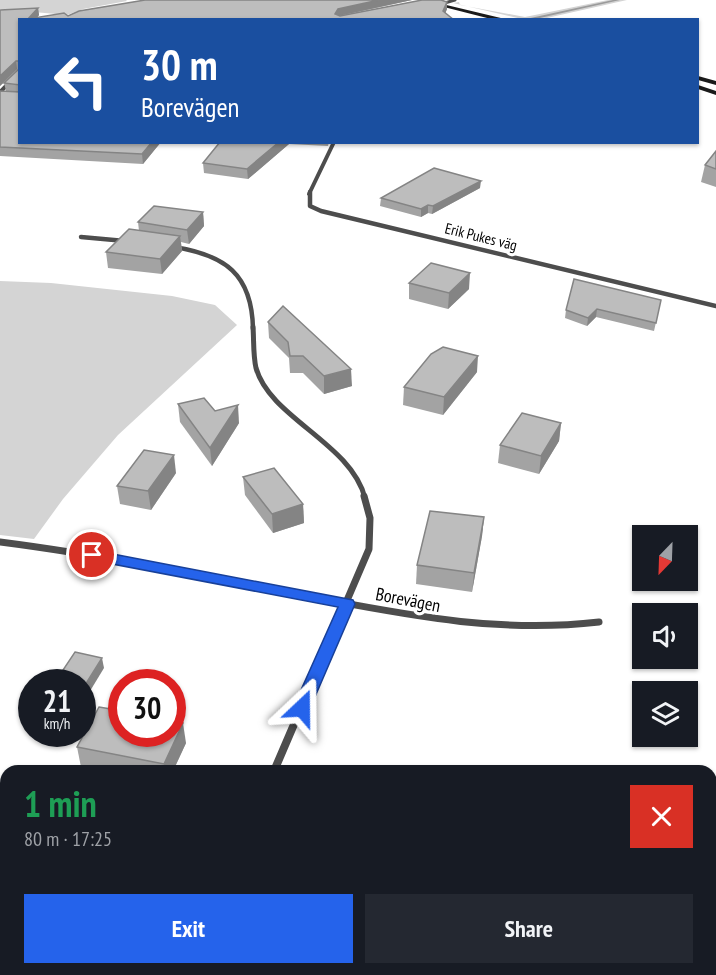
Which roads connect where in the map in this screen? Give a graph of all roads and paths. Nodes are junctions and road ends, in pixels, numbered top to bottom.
1 (455, 0) edge
2 (431, 2) edge
3 (438, 4) junction
4 (473, 18) edge
5 (494, 18) edge
6 (18, 74) edge
7 (699, 78) edge
8 (716, 83) edge
9 (699, 87) edge
10 (716, 93) edge
11 (0, 94) edge
12 (10, 97) edge
13 (333, 144) edge
14 (81, 237) dead end
15 (135, 242) edge
16 (165, 246) edge
17 (716, 306) edge
18 (0, 542) edge
19 (347, 604) junction
20 (599, 622) dead end
21 (277, 765) edge

1 - 3 street
2 - 3 main road
3 - 4 main road
3 - 5 main road
6 - 11 street
7 - 8 main road
9 - 10 main road
11 - 12 main road
13 - 17 street, Erik Pukes väg
14 - 15 street
16 - 19 street
18 - 19 street, Borevägen
19 - 20 street, Borevägen
19 - 21 street

